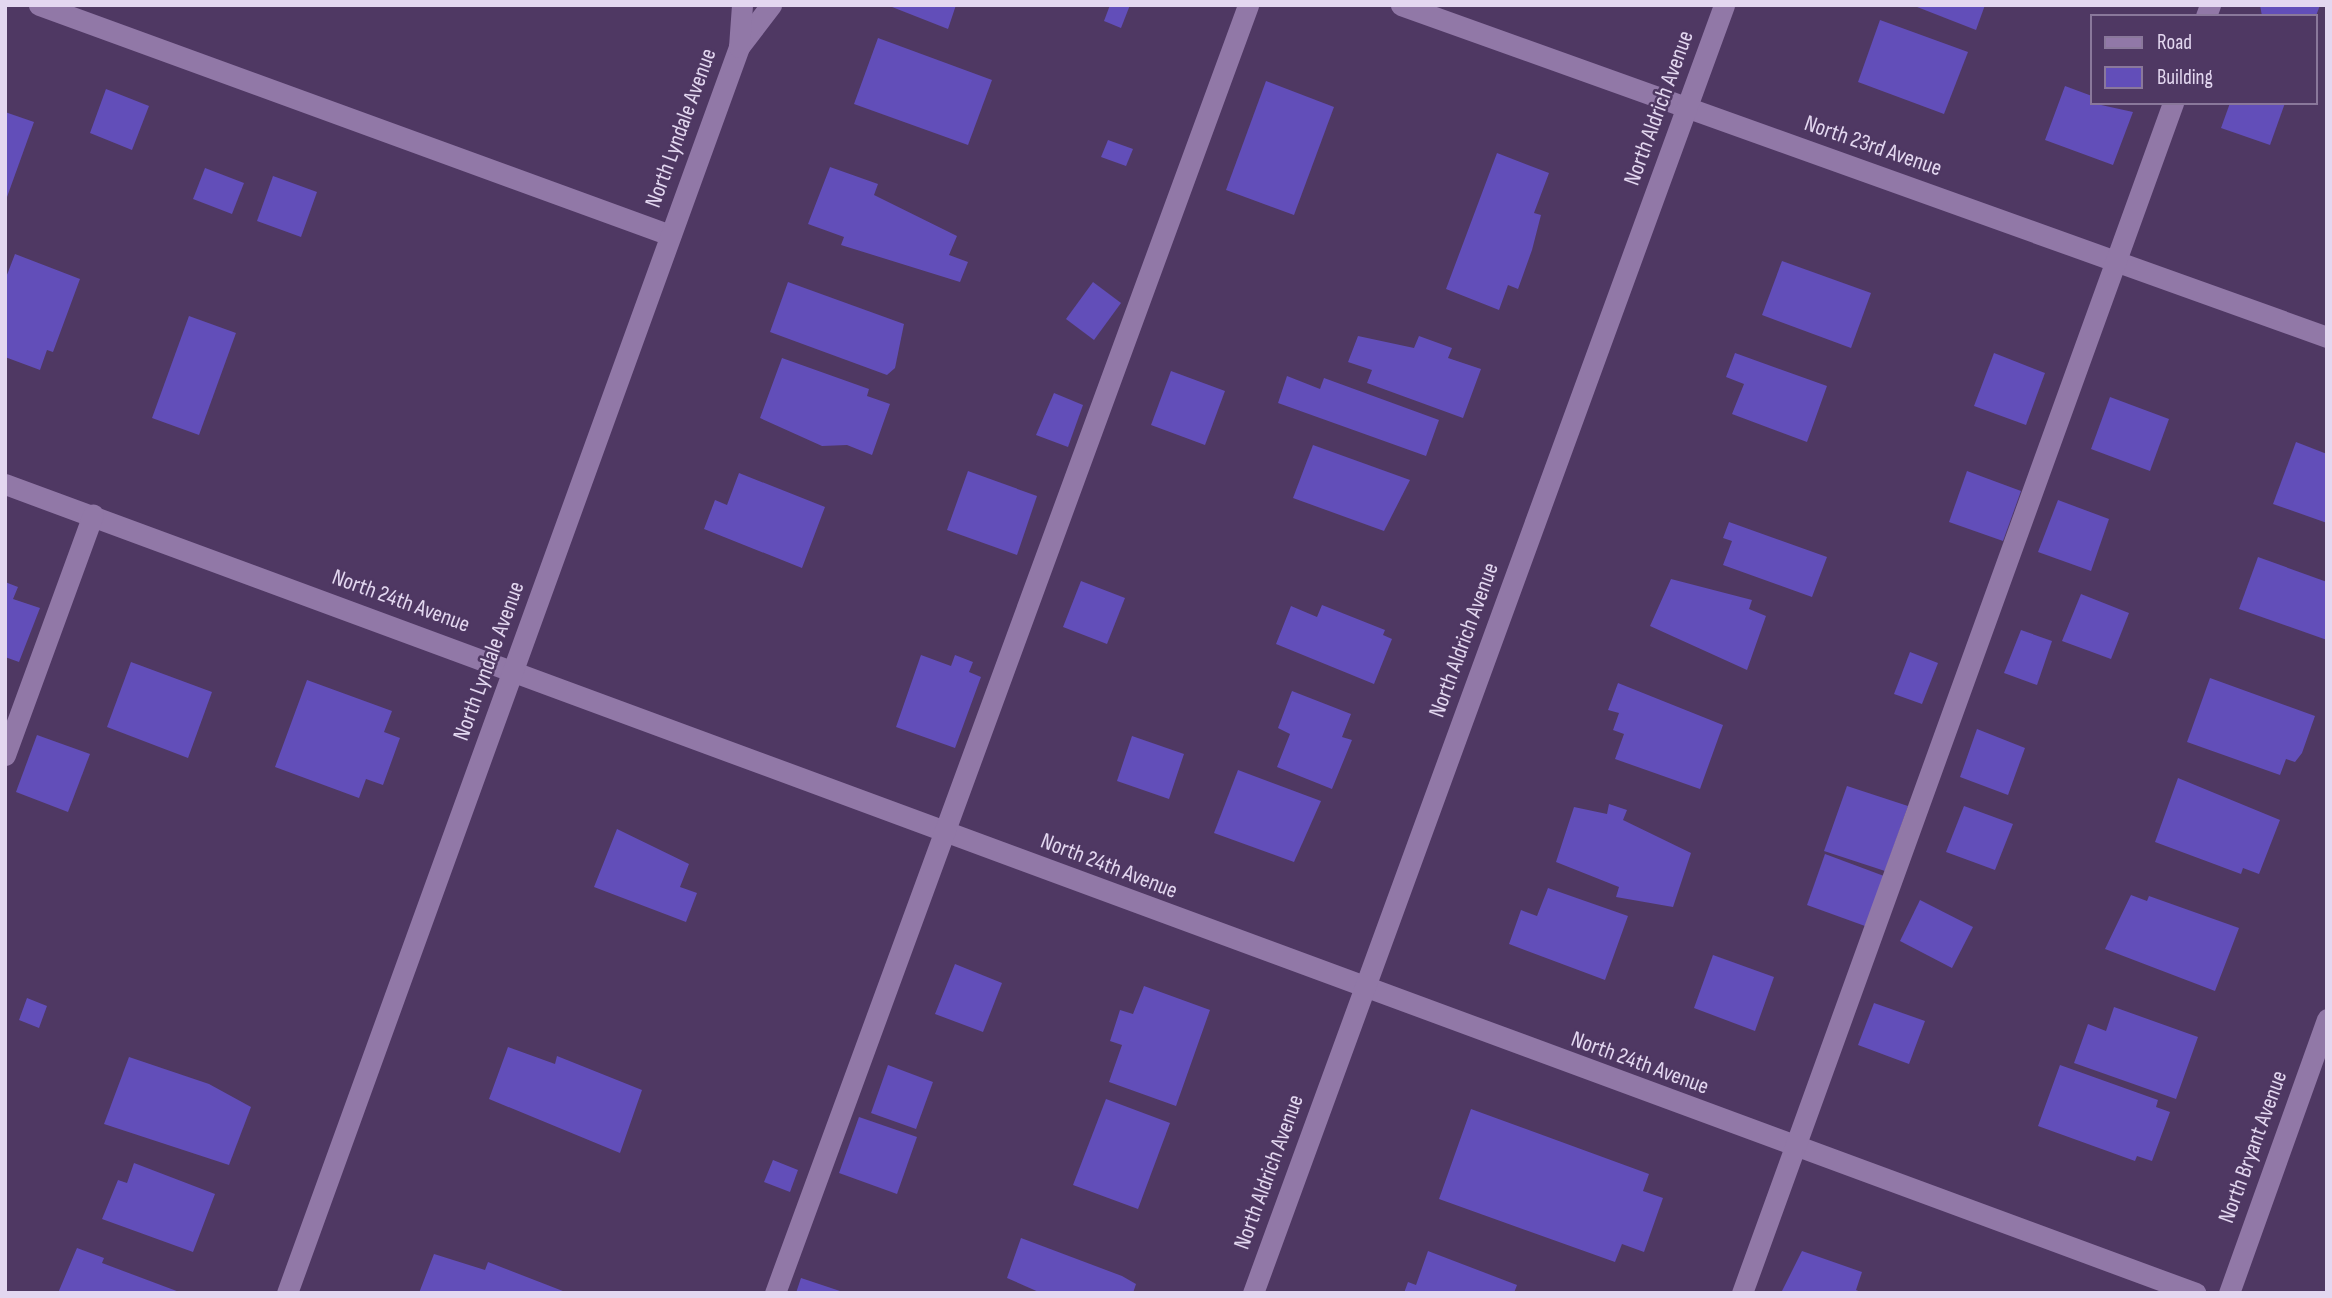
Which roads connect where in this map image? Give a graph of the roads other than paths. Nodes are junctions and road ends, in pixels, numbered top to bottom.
1 (39, 5) edge
2 (743, 5) edge
3 (772, 5) edge
4 (1248, 5) edge
5 (1401, 5) edge
6 (1724, 5) edge
7 (739, 47) junction
8 (2172, 105) edge
9 (1687, 109) junction
10 (670, 235) junction
11 (2115, 259) junction
12 (2327, 337) edge
13 (5, 484) edge
14 (93, 515) junction
15 (514, 670) junction
16 (5, 755) edge
17 (946, 833) junction
18 (1363, 990) junction
19 (2327, 1019) edge
20 (1795, 1147) junction
21 (287, 1293) edge
22 (775, 1293) edge
23 (1253, 1293) edge
24 (1742, 1293) edge
25 (2195, 1293) edge
26 (2229, 1293) edge

1 - 10 street
2 - 7 street, North Lyndale Avenue
3 - 7 street, North Lyndale Avenue
4 - 17 street
5 - 9 street, North 23rd Avenue
6 - 9 street, North Aldrich Avenue
7 - 10 street, North Lyndale Avenue
8 - 11 street
9 - 11 street, North 23rd Avenue
9 - 18 street, North Aldrich Avenue
10 - 15 street, North Lyndale Avenue
11 - 12 street, North 23rd Avenue
11 - 20 street
13 - 14 street, North 24th Avenue
14 - 15 street, North 24th Avenue
14 - 16 street
15 - 17 street, North 24th Avenue
15 - 21 street, North Lyndale Avenue
17 - 18 street, North 24th Avenue
17 - 22 street
18 - 20 street, North 24th Avenue
18 - 23 street, North Aldrich Avenue
19 - 26 street, North Bryant Avenue
20 - 24 street
20 - 25 street, North 24th Avenue

